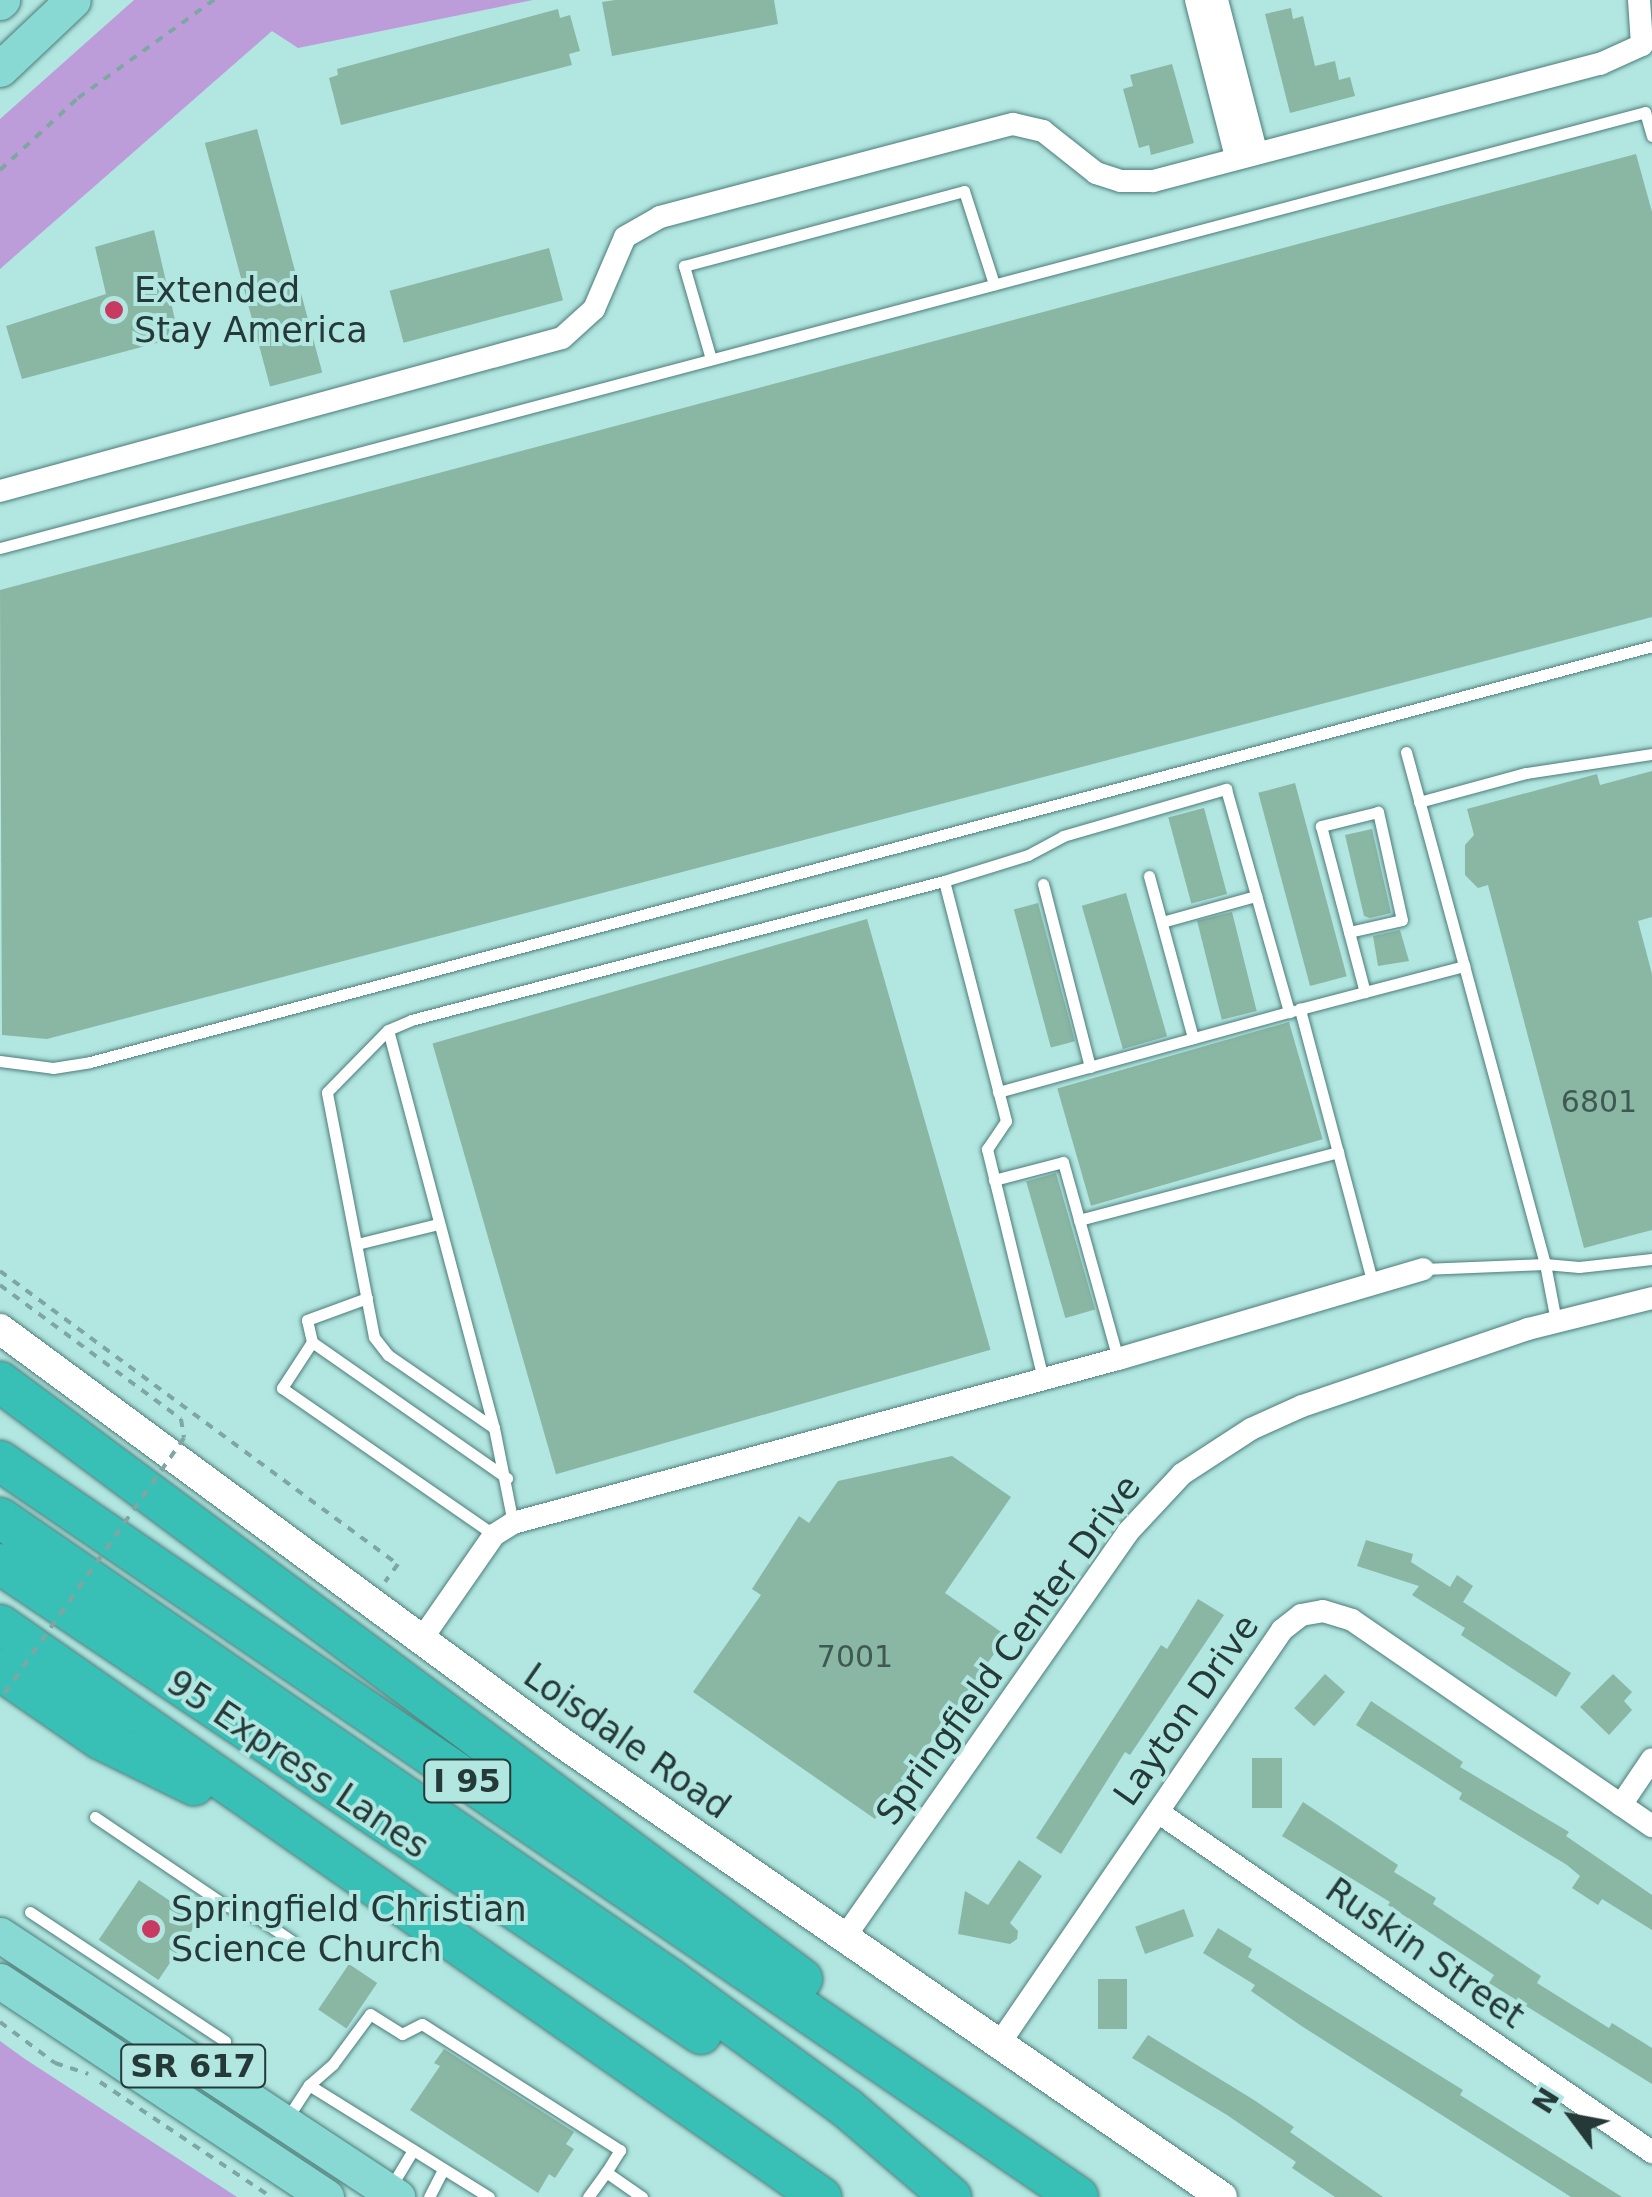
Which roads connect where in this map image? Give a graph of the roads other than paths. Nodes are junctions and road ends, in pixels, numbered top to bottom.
1 (73, 0) edge
2 (1196, 0) edge
3 (1217, 0) edge
4 (1640, 0) edge
5 (1222, 62) junction
6 (0, 69) edge
7 (1652, 136) edge
8 (1246, 154) junction
9 (994, 284) junction
10 (712, 358) junction
11 (0, 491) edge
12 (0, 548) edge
13 (1652, 646) edge
14 (1406, 752) dead end
15 (1652, 754) edge
16 (1420, 802) junction
17 (1149, 876) dead end
18 (944, 882) junction
19 (1043, 884) dead end
20 (1256, 896) junction
21 (1162, 922) junction
22 (1349, 932) junction
23 (1464, 966) junction
24 (1365, 992) junction
25 (1295, 1010) junction
26 (388, 1030) junction
27 (1193, 1038) junction
28 (0, 1061) edge
29 (1090, 1067) junction
30 (998, 1092) junction
31 (1338, 1152) junction
32 (994, 1180) junction
33 (1079, 1220) junction
34 (438, 1224) junction
35 (357, 1244) junction
36 (1652, 1259) edge
37 (1546, 1264) junction
38 (1423, 1269) joint
39 (1373, 1284) junction
40 (367, 1298) junction
41 (1652, 1298) edge
42 (1556, 1321) junction
43 (0, 1329) edge
44 (312, 1342) junction
45 (1118, 1359) junction
46 (1043, 1379) junction
47 (0, 1382) edge
48 (494, 1428) junction
49 (0, 1461) edge
50 (506, 1478) junction
51 (0, 1518) edge
52 (504, 1529) junction
53 (0, 1564) edge
54 (0, 1625) edge
55 (421, 1640) junction
56 (0, 1670) edge
57 (1652, 1759) edge
58 (1621, 1805) junction
59 (1158, 1812) junction
60 (95, 1817) dead end
61 (1652, 1826) edge
62 (296, 1834) junction
63 (30, 1912) dead end
64 (58, 1931) junction
65 (0, 1935) edge
66 (844, 1938) junction
67 (292, 1940) dead end
68 (34, 1959) junction
69 (4, 1998) edge
70 (179, 2011) junction
71 (225, 2041) dead end
72 (158, 2042) junction
73 (999, 2044) junction
74 (309, 2085) junction
75 (935, 2099) junction
76 (282, 2125) junction
77 (413, 2150) junction
78 (1652, 2152) edge
79 (444, 2169) junction
80 (606, 2172) junction
81 (391, 2195) edge
82 (326, 2197) edge
83 (429, 2197) edge
84 (489, 2197) edge
85 (588, 2197) edge
86 (642, 2197) edge
87 (821, 2197) edge
88 (949, 2197) edge
89 (1078, 2197) edge
90 (1222, 2197) edge

1 - 6 main road
2 - 5 street
3 - 5 street
4 - 8 street
5 - 8 street
7 - 9 lane
8 - 11 street
9 - 10 lane
9 - 10 lane
10 - 12 lane
13 - 28 lane
14 - 16 lane
15 - 16 lane
16 - 23 lane
17 - 21 lane
18 - 20 lane
18 - 26 lane
18 - 30 lane
19 - 29 lane
20 - 21 lane
20 - 25 lane
21 - 27 lane
22 - 22 lane
22 - 24 lane
23 - 24 lane
23 - 37 lane
24 - 25 lane
25 - 27 lane
25 - 31 lane
26 - 34 lane
26 - 35 lane
27 - 29 lane
29 - 30 lane
30 - 32 lane
31 - 33 lane
31 - 39 lane
32 - 33 lane
32 - 46 lane
33 - 45 lane
34 - 35 lane
34 - 48 lane
35 - 40 lane
36 - 37 lane
37 - 38 lane
37 - 42 lane
38 - 39 street
39 - 45 street
40 - 44 lane
40 - 48 lane
41 - 42 street, Springfield Center Drive
42 - 66 street, Springfield Center Drive
43 - 55 main road, Loisdale Road
44 - 50 lane
44 - 52 lane
45 - 46 street
46 - 52 street
47 - 75 highway
48 - 50 lane
49 - 75 highway, I 95
50 - 52 lane
51 - 88 highway
52 - 55 street
53 - 88 highway, 95 Express Lanes
54 - 62 highway
55 - 66 main road, Loisdale Road
56 - 62 highway
57 - 58 street
58 - 59 street, Layton Drive
58 - 61 street, Layton Drive
59 - 73 street, Layton Drive
59 - 78 street, Ruskin Street
60 - 67 lane
62 - 87 highway
63 - 64 lane
64 - 68 lane
64 - 70 lane
65 - 68 main road, SR 617
66 - 73 main road, Loisdale Road
68 - 69 main road
68 - 72 main road, SR 617
69 - 82 main road, SR 617
70 - 71 lane
70 - 72 lane
72 - 76 main road, SR 617
73 - 90 main road, Loisdale Road
74 - 76 lane
74 - 77 lane
74 - 80 lane
75 - 89 highway, I 95
76 - 81 main road, SR 617
77 - 79 lane
77 - 81 lane
79 - 83 lane
79 - 84 lane
80 - 85 lane
80 - 86 lane

